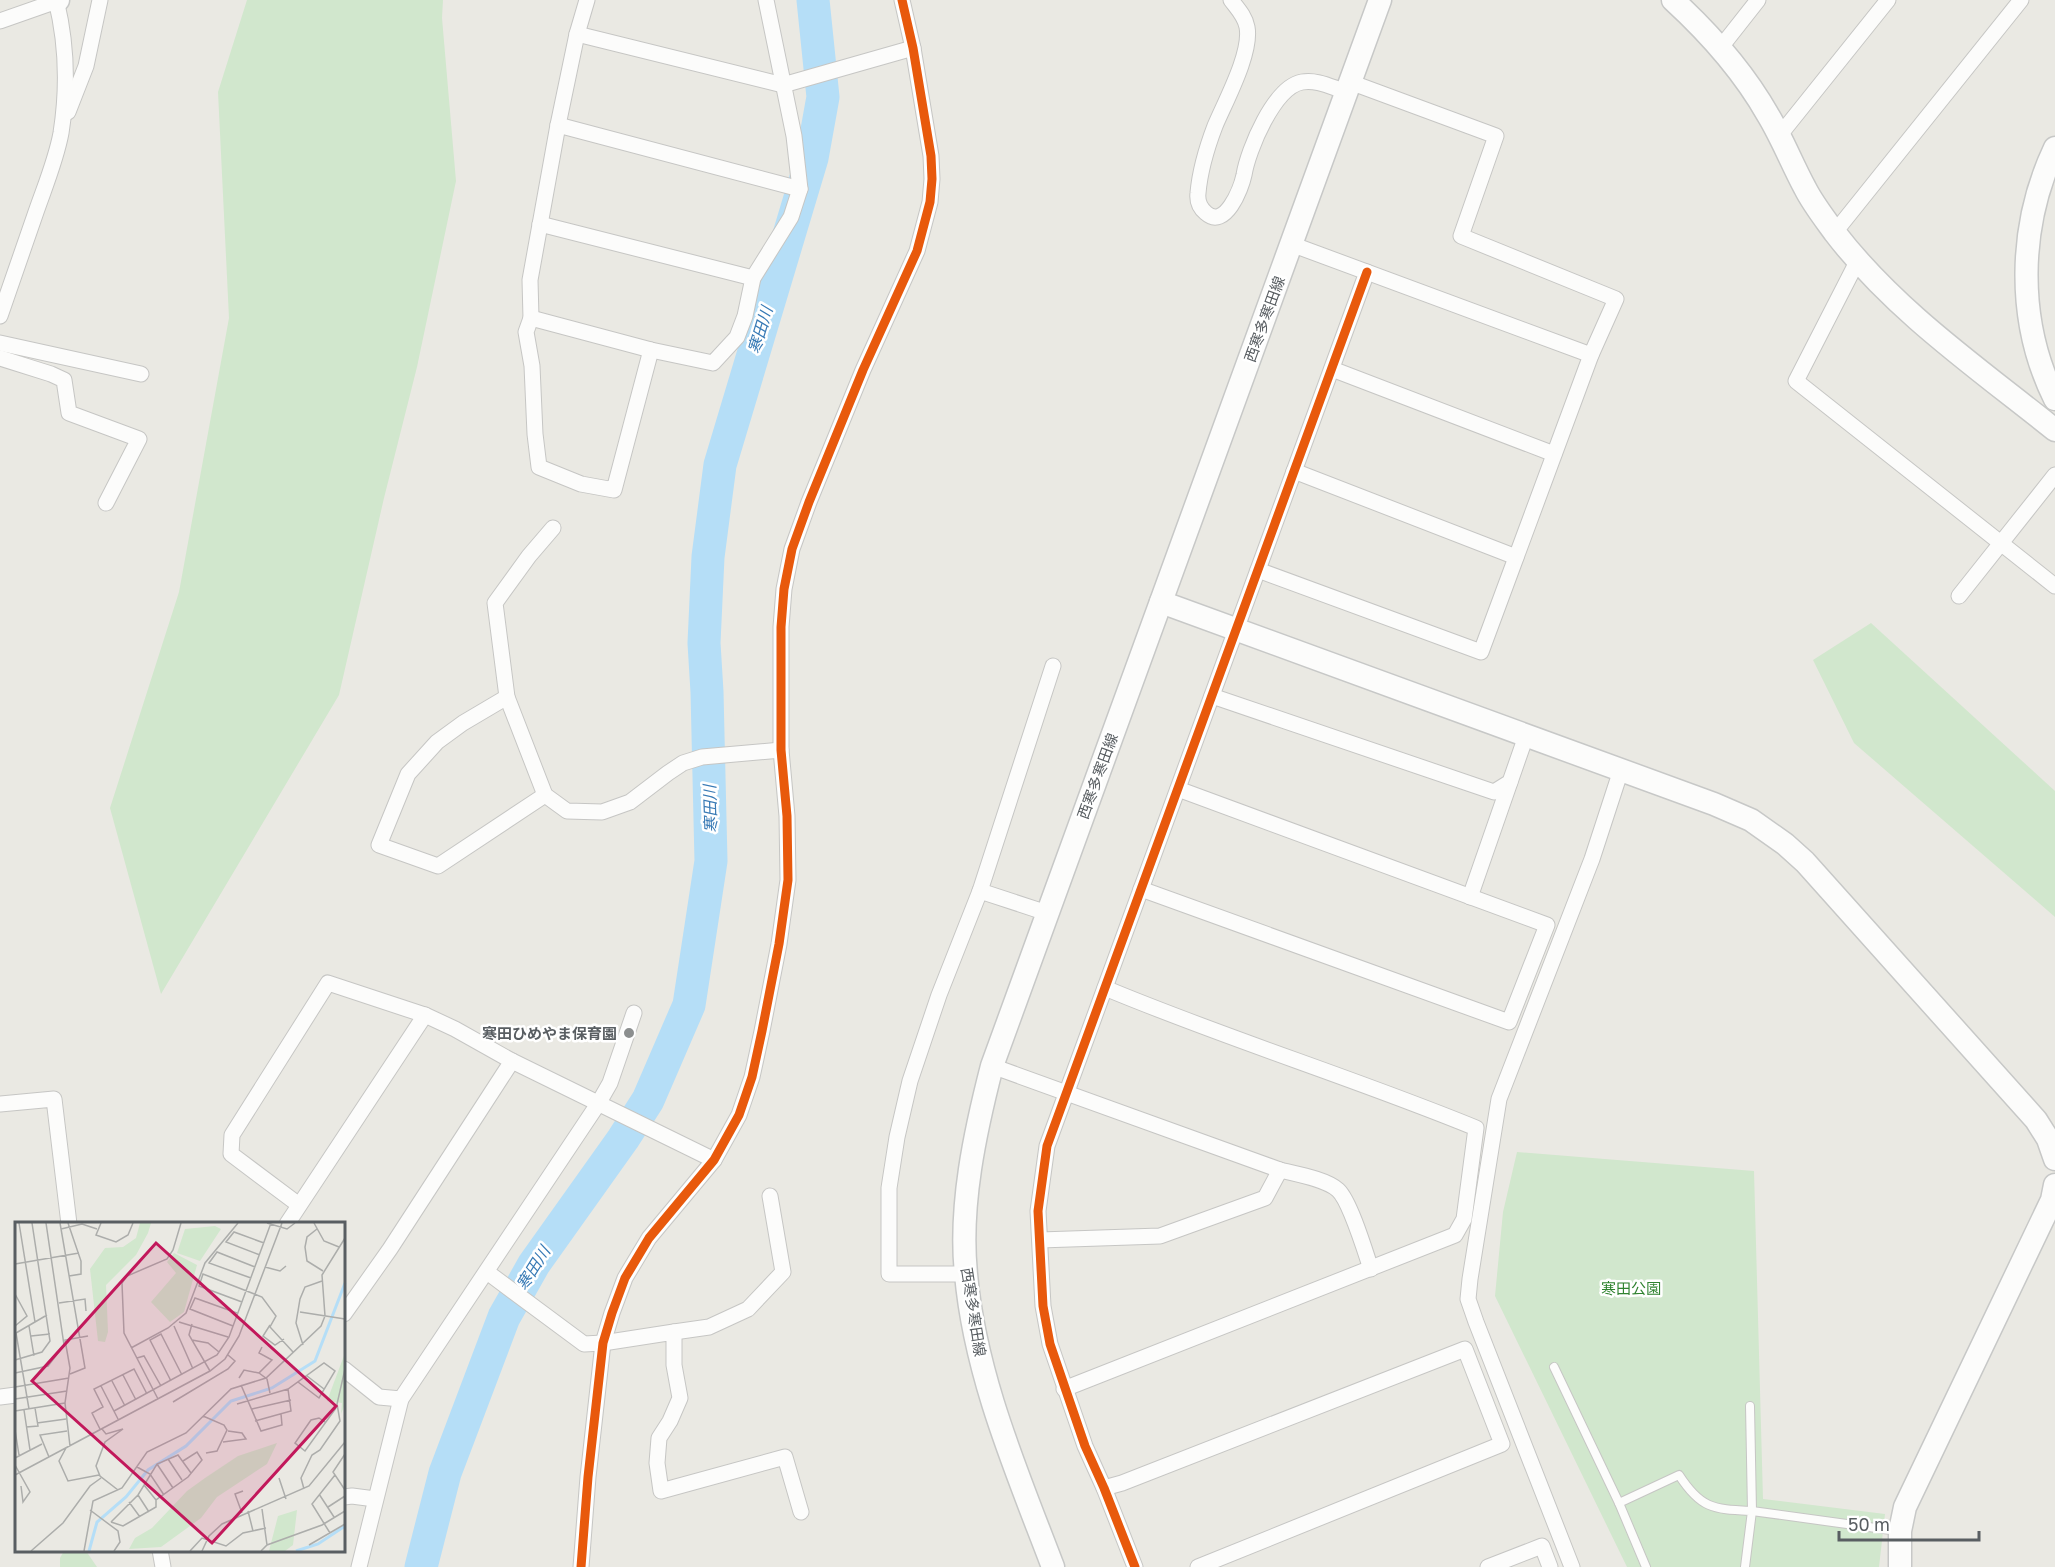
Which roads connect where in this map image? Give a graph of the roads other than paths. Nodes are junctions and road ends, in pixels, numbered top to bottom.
1 (57, 0) edge
2 (100, 0) edge
3 (587, 0) edge
4 (766, 0) edge
5 (902, 0) edge
6 (1230, 0) edge
7 (1380, 0) edge
8 (1673, 0) edge
9 (1758, 0) edge
10 (1888, 0) edge
11 (2021, 0) edge
12 (0, 21) edge
13 (577, 34) junction
14 (1720, 47) junction
15 (914, 48) junction
16 (783, 85) junction
17 (1348, 87) junction
18 (558, 125) junction
19 (60, 134) junction
20 (1779, 136) junction
21 (2055, 148) edge
22 (800, 189) junction
23 (540, 224) junction
24 (1835, 232) junction
25 (1291, 244) junction
26 (1857, 260) junction
27 (1367, 272) junction
28 (753, 278) junction
29 (0, 316) edge
30 (531, 318) junction
31 (0, 343) edge
32 (651, 350) junction
33 (1591, 355) junction
34 (0, 358) edge
35 (1332, 369) junction
36 (141, 374) dead end
37 (2055, 399) edge
38 (2055, 430) edge
39 (1554, 454) junction
40 (1294, 471) junction
41 (2055, 475) edge
42 (106, 503) dead end
43 (553, 528) dead end
44 (2001, 543) junction
45 (1516, 557) junction
46 (1258, 570) junction
47 (2055, 586) edge
48 (1959, 596) dead end
49 (1161, 602) junction
50 (1236, 629) junction
51 (1053, 666) dead end
52 (1212, 696) junction
53 (507, 697) junction
54 (1526, 736) junction
55 (781, 750) junction
56 (1621, 770) junction
57 (1510, 782) junction
58 (1178, 789) junction
59 (545, 795) junction
60 (1141, 888) junction
61 (980, 891) junction
62 (1470, 897) junction
63 (1047, 913) junction
64 (1105, 988) junction
65 (634, 1012) dead end
66 (425, 1015) junction
67 (512, 1061) junction
68 (992, 1066) junction
69 (1066, 1092) junction
70 (0, 1104) edge
71 (598, 1104) junction
72 (2055, 1159) edge
73 (714, 1160) junction
74 (1280, 1170) junction
75 (2055, 1185) edge
76 (770, 1196) dead end
77 (299, 1205) junction
78 (69, 1222) edge
79 (288, 1222) edge
80 (1040, 1240) junction
81 (1371, 1269) junction
82 (487, 1272) junction
83 (966, 1274) junction
84 (345, 1313) edge
85 (674, 1332) junction
86 (603, 1343) junction
87 (1554, 1367) dead end
88 (345, 1370) edge
89 (1064, 1389) junction
90 (15, 1395) edge
91 (0, 1397) edge
92 (401, 1399) junction
93 (1750, 1406) dead end
94 (1104, 1488) junction
95 (345, 1497) edge
96 (375, 1499) junction
97 (1619, 1503) junction
98 (1752, 1511) junction
99 (801, 1512) dead end
100 (1900, 1531) junction
101 (160, 1552) edge
102 (163, 1567) edge
103 (359, 1567) edge
104 (581, 1567) edge
105 (1053, 1567) edge
106 (1135, 1567) edge
107 (1198, 1567) edge
108 (1488, 1567) edge
109 (1550, 1567) edge
110 (1572, 1567) edge
111 (1646, 1567) edge
112 (1745, 1567) edge
113 (1900, 1567) edge

1 - 12 street
1 - 19 street
2 - 19 street
3 - 13 street
4 - 16 street
5 - 15 street
6 - 17 street
7 - 17 street, 西寒多寒田線
8 - 14 street
9 - 14 street
10 - 20 street
11 - 24 street
13 - 16 street
13 - 18 street
14 - 20 street
15 - 16 street
15 - 55 street
16 - 22 street
17 - 25 street, 西寒多寒田線
17 - 33 street
18 - 22 street
18 - 23 street
19 - 29 street
20 - 24 street
21 - 37 street
22 - 28 street
23 - 28 street
23 - 30 street
24 - 26 street
25 - 27 street
25 - 49 street, 西寒多寒田線
26 - 38 street
26 - 44 street
27 - 33 street
27 - 35 street
28 - 32 street
30 - 32 street
30 - 32 street
31 - 36 street
33 - 39 street
34 - 42 street
35 - 39 street
35 - 40 street
39 - 45 street
40 - 45 street
40 - 46 street
41 - 44 street
43 - 53 street
44 - 47 street
44 - 48 street
45 - 46 street
46 - 50 street
49 - 50 street
49 - 63 street, 西寒多寒田線
50 - 52 street
50 - 54 street
51 - 61 street
52 - 57 street
52 - 58 street
53 - 59 street
53 - 59 street
54 - 56 street
54 - 57 street
55 - 59 street
55 - 73 street
56 - 72 street
56 - 110 street
57 - 62 street
58 - 60 street
58 - 62 street
60 - 62 street
60 - 64 street
61 - 63 street
61 - 83 street
63 - 68 street, 西寒多寒田線
64 - 69 street
64 - 81 street
65 - 71 street
66 - 67 street
66 - 77 street
66 - 77 street
67 - 71 street
67 - 84 street
68 - 69 street
68 - 83 street, 西寒多寒田線
69 - 74 street
69 - 80 street
70 - 78 street
71 - 73 street
71 - 82 street
73 - 86 street
74 - 80 street
74 - 81 street
75 - 100 street
76 - 85 street
77 - 79 street
80 - 89 street
81 - 89 street
82 - 86 street
82 - 92 street
83 - 105 street, 西寒多寒田線
85 - 86 street
85 - 99 street
86 - 104 street
87 - 97 lane
88 - 92 street
89 - 94 street
90 - 91 street
92 - 96 street
93 - 98 lane
94 - 106 street
94 - 107 street
95 - 96 street
96 - 103 street
97 - 98 lane
97 - 111 lane
98 - 100 lane
98 - 112 lane
100 - 113 street
101 - 102 street
108 - 109 street

